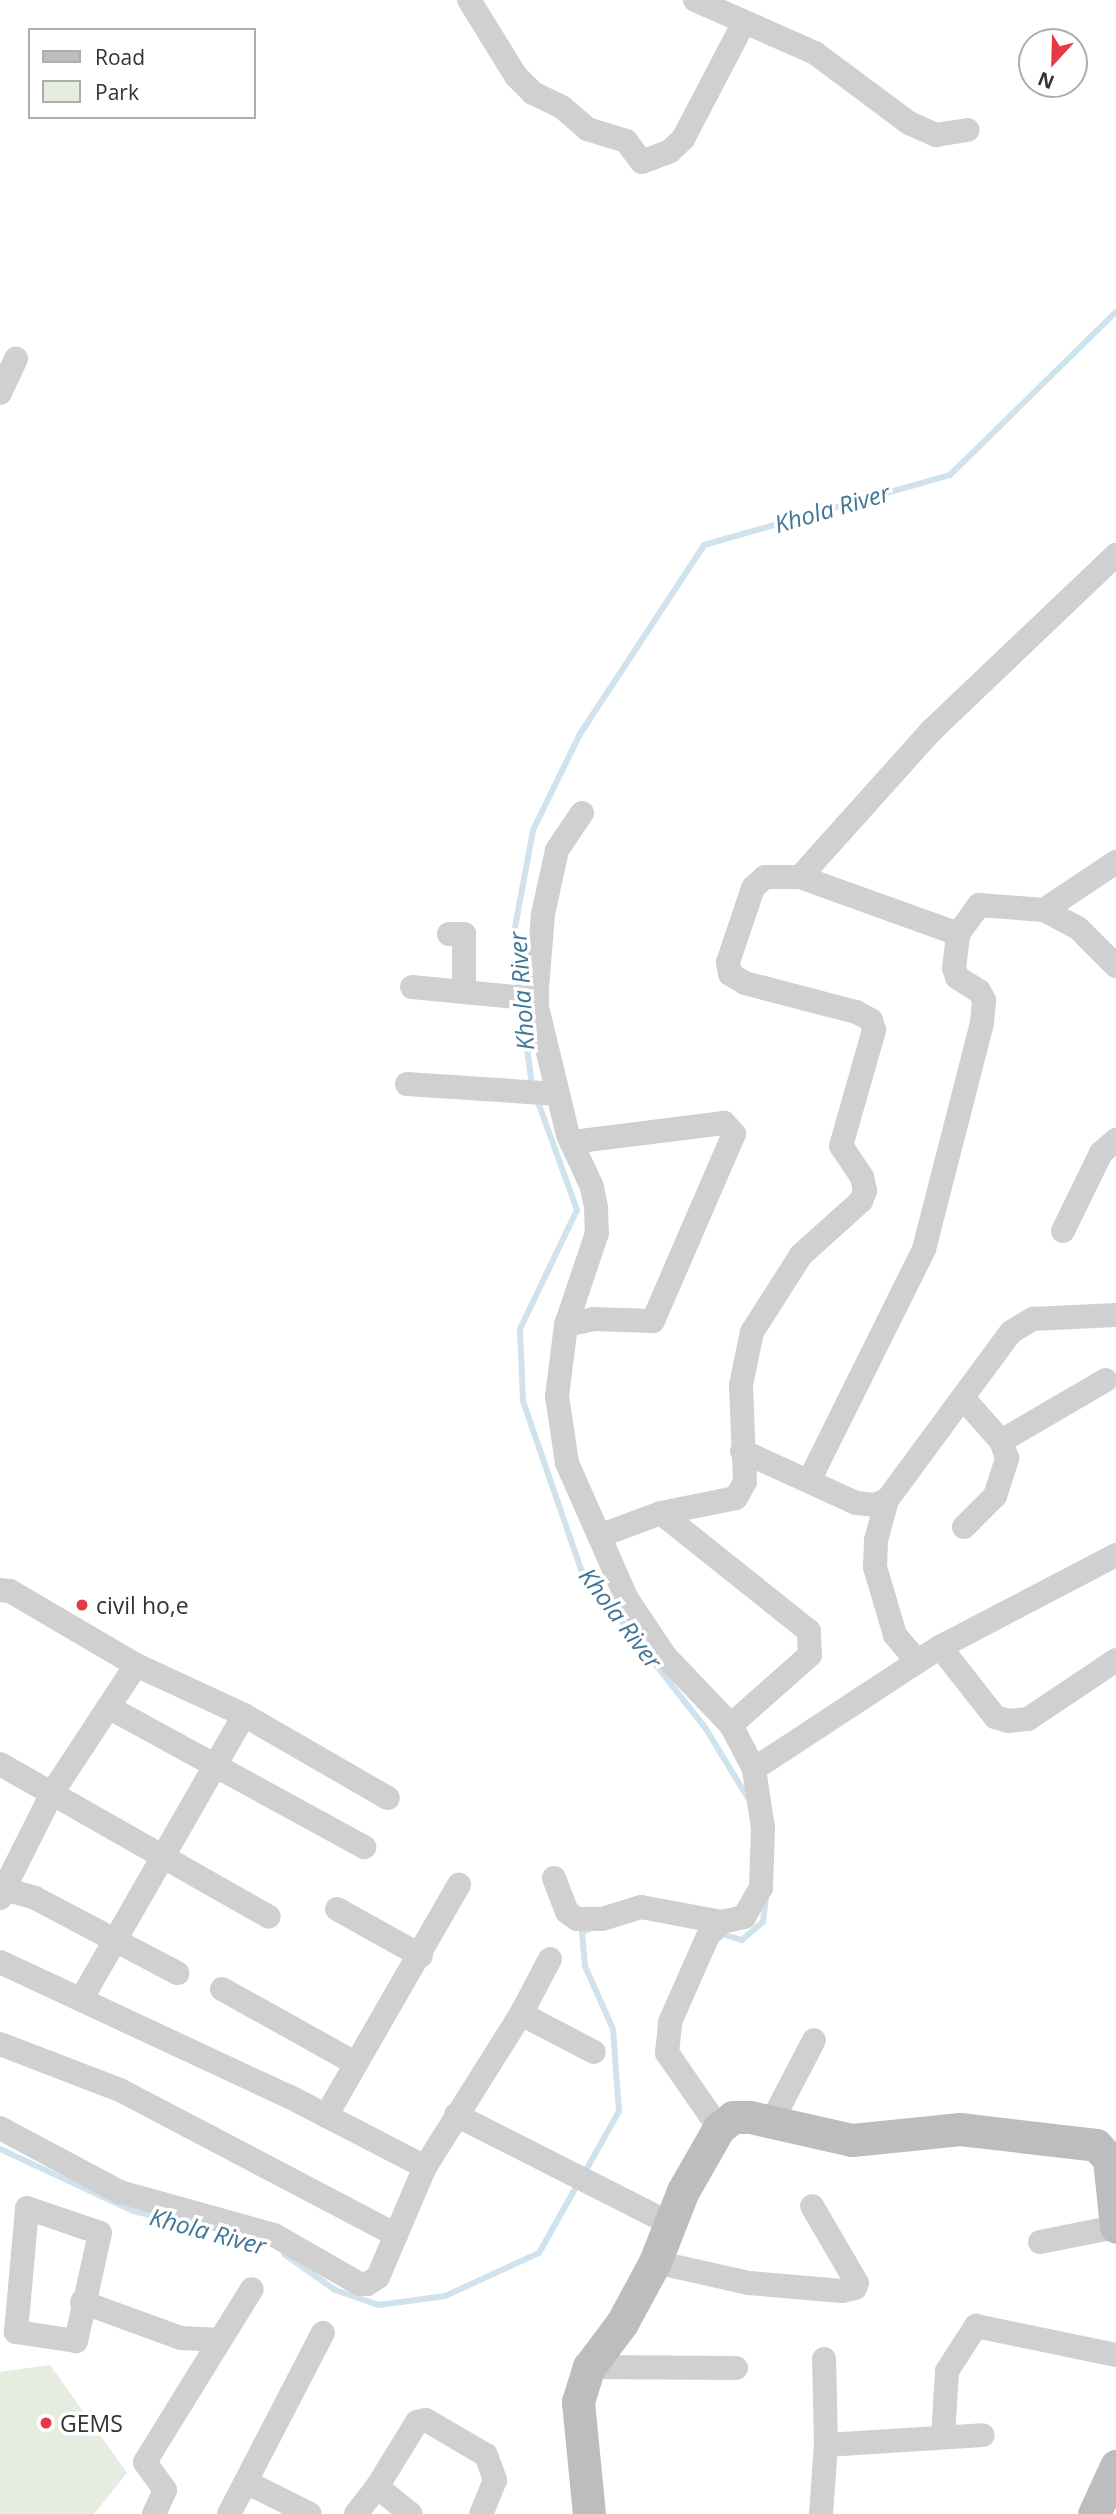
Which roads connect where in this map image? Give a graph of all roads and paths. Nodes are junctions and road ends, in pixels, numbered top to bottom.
1 (469, 0) edge
2 (695, 0) edge
3 (743, 24) junction
4 (968, 130) dead end
5 (16, 359) dead end
6 (0, 393) edge
7 (1116, 555) edge
8 (582, 813) dead end
9 (1116, 863) edge
10 (800, 877) junction
11 (1044, 910) junction
12 (449, 934) dead end
13 (958, 934) junction
14 (1116, 966) edge
15 (412, 987) dead end
16 (464, 992) junction
17 (537, 999) junction
18 (407, 1084) dead end
19 (557, 1094) junction
20 (1116, 1140) edge
21 (571, 1142) junction
22 (1063, 1231) dead end
23 (1116, 1315) edge
24 (566, 1325) junction
25 (1106, 1380) dead end
26 (963, 1398) junction
27 (1001, 1441) junction
28 (743, 1451) junction
29 (809, 1481) junction
30 (887, 1500) junction
31 (661, 1513) junction
32 (964, 1527) dead end
33 (599, 1536) junction
34 (1116, 1555) edge
35 (0, 1590) edge
36 (940, 1647) junction
37 (1116, 1660) edge
38 (918, 1662) junction
39 (136, 1665) junction
40 (110, 1708) junction
41 (244, 1715) junction
42 (731, 1725) junction
43 (0, 1764) edge
44 (215, 1765) junction
45 (754, 1769) junction
46 (52, 1793) junction
47 (388, 1798) dead end
48 (364, 1847) dead end
49 (166, 1856) junction
50 (554, 1878) dead end
51 (459, 1885) dead end
52 (1, 1891) edge
53 (337, 1909) dead end
54 (269, 1917) dead end
55 (721, 1922) junction
56 (116, 1940) junction
57 (421, 1956) junction
58 (550, 1959) dead end
59 (0, 1962) edge
60 (177, 1973) dead end
61 (222, 1989) dead end
62 (82, 1998) junction
63 (521, 2014) junction
64 (814, 2040) dead end
65 (0, 2045) edge
66 (594, 2052) dead end
67 (355, 2063) junction
68 (456, 2115) junction
69 (326, 2116) junction
70 (772, 2121) junction
71 (0, 2128) edge
72 (719, 2128) junction
73 (425, 2167) junction
74 (812, 2206) dead end
75 (671, 2224) junction
76 (1116, 2227) edge
77 (396, 2235) junction
78 (1040, 2242) dead end
79 (655, 2262) junction
80 (252, 2289) dead end
81 (82, 2302) junction
82 (323, 2333) dead end
83 (216, 2340) junction
84 (1116, 2355) edge
85 (824, 2358) dead end
86 (589, 2367) junction
87 (736, 2368) dead end
88 (983, 2434) dead end
89 (943, 2437) junction
90 (826, 2445) junction
91 (1116, 2466) edge
92 (248, 2483) junction
93 (377, 2487) junction
94 (154, 2514) edge
95 (229, 2514) edge
96 (310, 2514) edge
97 (356, 2514) edge
98 (411, 2514) edge
99 (481, 2514) edge
100 (589, 2514) edge
101 (821, 2514) edge
102 (1094, 2514) edge

1 - 3 street
2 - 3 street
3 - 4 street
5 - 6 street
7 - 10 street
8 - 17 street
9 - 11 street
10 - 13 street
10 - 28 street
11 - 13 street
11 - 14 street
12 - 16 street
13 - 29 street
15 - 16 street
16 - 17 street
17 - 19 street
18 - 19 street
19 - 21 street
20 - 22 street
21 - 24 street
21 - 24 street
23 - 26 street
24 - 33 street
25 - 27 street
26 - 27 street
26 - 30 street
27 - 32 street
28 - 29 street
28 - 31 street
29 - 30 street
30 - 38 street
31 - 33 street
31 - 42 street
33 - 42 street
34 - 36 street
35 - 39 street
36 - 37 street
36 - 38 street
38 - 45 street
39 - 40 street
39 - 41 street
40 - 44 street
40 - 46 street
41 - 44 street
41 - 47 street
42 - 45 street
43 - 46 street
44 - 48 street
44 - 49 street
45 - 55 street
46 - 49 street
46 - 52 street
49 - 54 street
49 - 56 street
50 - 55 street
51 - 57 street
52 - 56 street
53 - 57 street
55 - 72 street
56 - 60 street
56 - 62 street
57 - 67 street
58 - 63 street
59 - 62 street
61 - 67 street
62 - 69 street
63 - 66 street
63 - 68 street
64 - 70 street
65 - 77 street
67 - 69 street
68 - 73 street
68 - 75 street
69 - 73 street
70 - 72 main road
70 - 76 main road
71 - 77 street
72 - 75 main road
73 - 77 street
74 - 79 street
75 - 79 main road
76 - 78 street
79 - 86 main road
80 - 83 street
81 - 81 street
81 - 83 street
82 - 92 street
83 - 94 street
84 - 89 street
85 - 90 street
86 - 87 street
86 - 100 main road
88 - 89 street
89 - 90 street
90 - 101 street
91 - 102 main road
92 - 95 street
92 - 96 street
93 - 97 street
93 - 98 street
93 - 99 street

